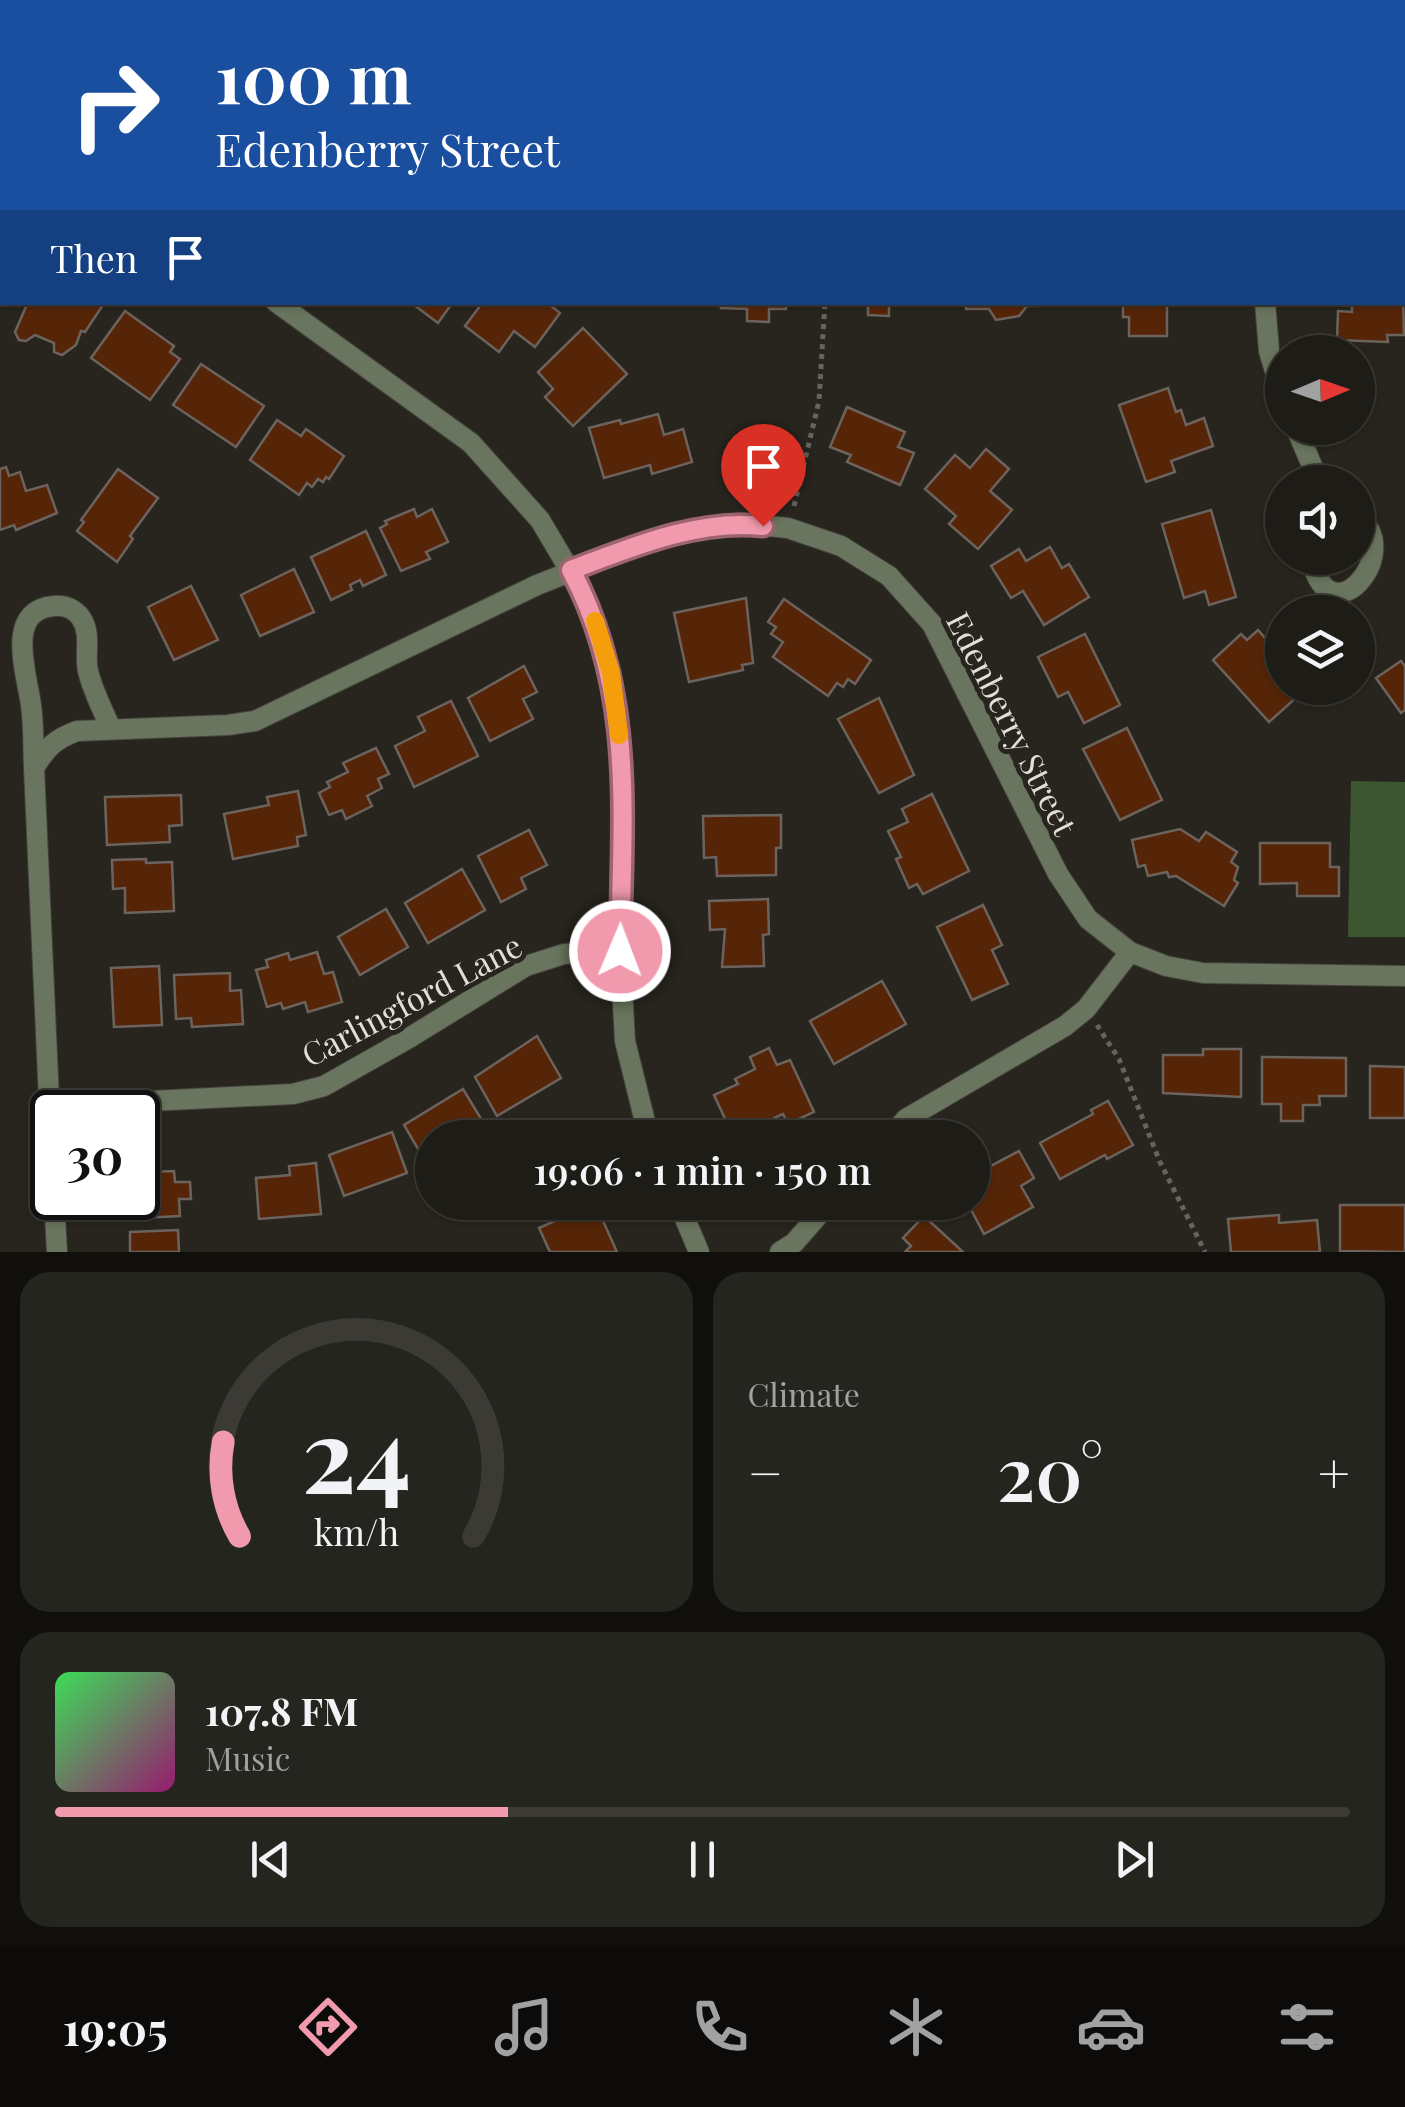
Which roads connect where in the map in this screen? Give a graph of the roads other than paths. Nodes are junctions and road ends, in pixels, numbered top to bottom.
1 (280, 305) edge
2 (1265, 305) edge
3 (1268, 335) edge
4 (1375, 531) edge
5 (571, 570) junction
6 (1318, 575) edge
7 (111, 729) junction
8 (34, 768) junction
9 (620, 951) junction
10 (1130, 952) junction
11 (1405, 976) edge
12 (49, 1090) edge
13 (160, 1101) edge
14 (645, 1120) edge
15 (905, 1120) edge
16 (55, 1220) edge
17 (686, 1220) edge
18 (814, 1220) edge
19 (56, 1252) edge
20 (699, 1252) edge
21 (780, 1252) edge

1 - 5 street
2 - 3 street
4 - 6 street
5 - 7 street, Edenberry Street
5 - 9 street
5 - 10 street, Edenberry Street
7 - 8 street, Edenberry Street
7 - 8 street
8 - 12 street
9 - 13 street, Carlingford Lane
9 - 14 street
10 - 11 street, Edenberry Street
10 - 15 street
16 - 19 street
17 - 20 street
18 - 21 street

